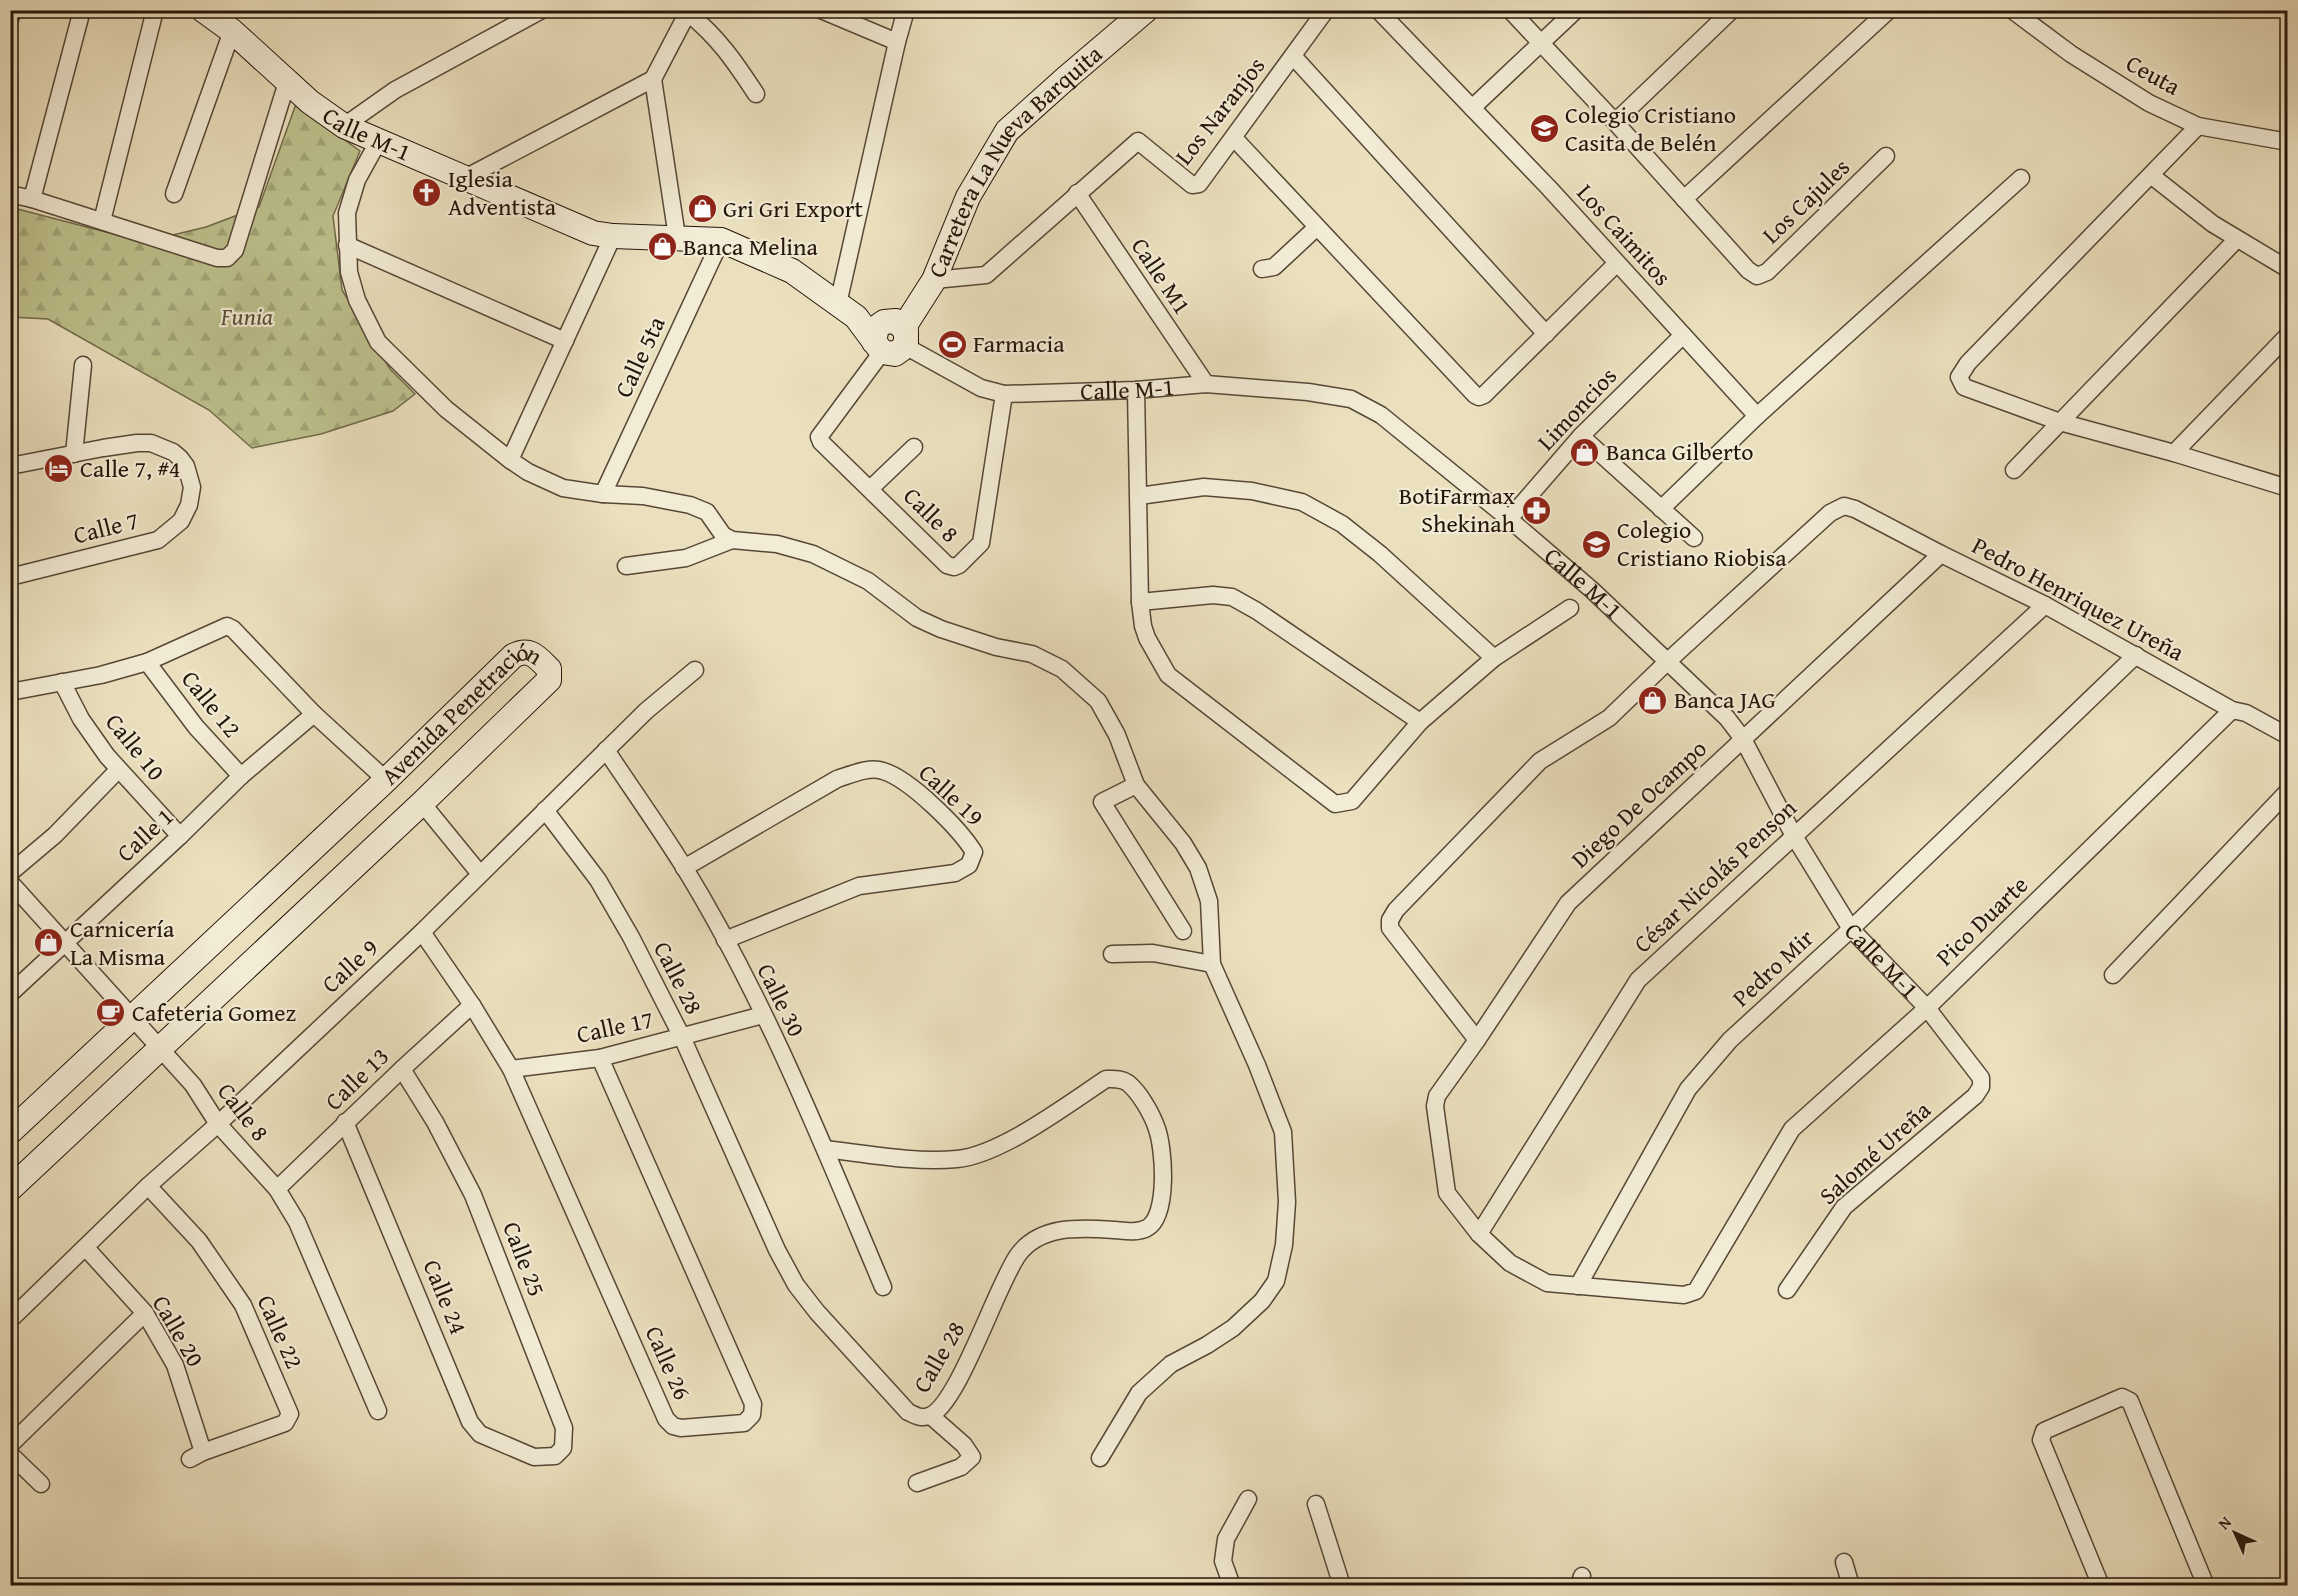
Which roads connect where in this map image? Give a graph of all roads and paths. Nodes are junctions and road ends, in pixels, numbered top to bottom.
1 (13, 10) edge
2 (82, 10) edge
3 (155, 10) edge
4 (542, 10) edge
5 (821, 10) edge
6 (906, 10) edge
7 (1126, 10) edge
8 (1146, 10) edge
9 (1326, 10) edge
10 (1378, 10) edge
11 (1510, 10) edge
12 (1576, 10) edge
13 (1732, 10) edge
14 (1889, 10) edge
15 (2012, 10) edge
16 (688, 12) edge
17 (217, 18) edge
18 (10, 19) edge
19 (897, 42) junction
20 (1541, 44) junction
21 (1293, 56) junction
22 (653, 79) junction
23 (287, 82) junction
24 (756, 94) dead end
25 (1472, 108) junction
26 (1615, 122) junction
27 (344, 126) junction
28 (2199, 126) junction
29 (1234, 138) junction
30 (378, 142) junction
31 (2288, 142) edge
32 (1886, 156) dead end
33 (2152, 176) junction
34 (465, 178) junction
35 (2021, 178) dead end
36 (1077, 193) junction
37 (10, 194) edge
38 (174, 194) dead end
39 (32, 199) junction
40 (1684, 199) junction
41 (102, 222) junction
42 (1317, 227) junction
43 (613, 236) junction
44 (677, 237) junction
45 (2237, 239) junction
46 (721, 240) junction
47 (347, 245) junction
48 (1617, 262) junction
49 (1262, 269) dead end
50 (2288, 269) edge
51 (934, 280) junction
52 (847, 310) junction
53 (1546, 334) junction
54 (891, 335) junction
55 (1683, 335) junction
56 (2288, 335) edge
57 (565, 340) junction
58 (83, 364) dead end
59 (1206, 384) junction
60 (1136, 390) junction
61 (1004, 394) junction
62 (1756, 416) junction
63 (2060, 422) junction
64 (1581, 436) junction
65 (914, 447) dead end
66 (2174, 453) junction
67 (74, 454) junction
68 (510, 460) junction
69 (10, 466) edge
70 (2014, 470) dead end
71 (2288, 488) edge
72 (870, 489) junction
73 (603, 494) junction
74 (1138, 496) junction
75 (1661, 509) junction
76 (1509, 519) junction
77 (1694, 538) dead end
78 (732, 540) junction
79 (1941, 554) junction
80 (626, 566) dead end
81 (10, 577) edge
82 (1140, 602) junction
83 (2045, 604) junction
84 (1570, 608) dead end
85 (2136, 655) junction
86 (1494, 658) junction
87 (1668, 661) junction
88 (147, 662) junction
89 (695, 670) dead end
90 (62, 682) junction
91 (10, 692) edge
92 (2232, 710) junction
93 (314, 714) junction
94 (1420, 722) junction
95 (2288, 736) edge
96 (1743, 739) junction
97 (606, 750) junction
98 (118, 770) junction
99 (241, 776) junction
100 (386, 780) junction
101 (1136, 784) junction
102 (2288, 791) edge
103 (422, 802) junction
104 (545, 810) junction
105 (180, 836) junction
106 (1794, 836) junction
107 (684, 868) junction
108 (10, 873) edge
109 (480, 874) junction
110 (10, 882) edge
111 (1851, 929) junction
112 (1183, 931) dead end
113 (422, 932) junction
114 (725, 940) junction
115 (64, 942) junction
116 (1112, 954) dead end
117 (1212, 964) junction
118 (2113, 975) dead end
119 (10, 994) edge
120 (472, 1005) junction
121 (1927, 1008) junction
122 (133, 1016) junction
123 (763, 1016) junction
124 (682, 1037) junction
125 (1477, 1040) junction
126 (160, 1049) junction
127 (600, 1058) junction
128 (402, 1068) junction
129 (511, 1069) junction
130 (1981, 1087) joint
131 (345, 1122) junction
132 (218, 1124) junction
133 (10, 1132) edge
134 (825, 1149) junction
135 (148, 1186) junction
136 (10, 1189) edge
137 (277, 1190) junction
138 (1479, 1234) junction
139 (86, 1248) junction
140 (1578, 1286) junction
141 (882, 1287) dead end
142 (1787, 1290) dead end
143 (1696, 1291) joint
144 (145, 1313) junction
145 (10, 1320) edge
146 (378, 1411) dead end
147 (931, 1416) junction
148 (10, 1445) edge
149 (10, 1454) edge
150 (196, 1455) joint
151 (534, 1457) joint
152 (1100, 1458) dead end
153 (917, 1483) dead end
154 (41, 1484) dead end
155 (1248, 1499) dead end
156 (1316, 1504) dead end
157 (1844, 1562) dead end
158 (1232, 1586) edge
159 (1342, 1586) edge
160 (1851, 1586) edge
161 (2101, 1586) edge
162 (2206, 1586) edge

1 - 18 street
2 - 39 street
3 - 41 street
4 - 27 street
5 - 19 street
6 - 19 street
7 - 54 street, Carretera La Nueva Barquita
8 - 51 street, Carretera La Nueva Barquita
9 - 21 street, Los Naranjos
10 - 25 street, Los Caimitos
11 - 20 street
12 - 20 street
13 - 26 street
14 - 40 street
15 - 28 street, Ceuta
16 - 22 street
16 - 24 street
17 - 23 street, Calle M-1
17 - 38 street
19 - 52 street
20 - 25 street
20 - 26 street
21 - 29 street, Los Naranjos
21 - 53 street
22 - 34 street
22 - 44 street
23 - 27 street, Calle M-1
23 - 41 street
25 - 48 street, Los Caimitos
26 - 40 street
27 - 30 street, Calle M-1
28 - 31 street, Ceuta
28 - 33 street
29 - 36 street, Los Naranjos
29 - 42 street
30 - 34 street, Calle M-1
30 - 47 street
32 - 40 street, Los Cajules
33 - 45 street
33 - 63 street
34 - 43 street, Calle M-1
35 - 62 street
36 - 51 street
36 - 59 street, Calle M1
37 - 39 street
39 - 41 street
42 - 49 street
42 - 53 street
43 - 44 street, Calle M-1
43 - 57 street
44 - 46 street, Calle M-1
45 - 50 street
45 - 63 street
46 - 52 street, Calle M-1
46 - 73 street, Calle 5ta
47 - 57 street
47 - 68 street
48 - 53 street
48 - 55 street, Los Caimitos
51 - 54 street, Carretera La Nueva Barquita
52 - 54 street, Calle M-1
54 - 61 street, Calle M-1
54 - 72 street, Calle 8
55 - 62 street, Los Caimitos
55 - 64 street, Limoncios
56 - 66 street
57 - 68 street
58 - 67 street
59 - 60 street, Calle M-1
59 - 76 street, Calle M-1
60 - 61 street, Calle M-1
60 - 74 street
61 - 72 street, Calle 8
62 - 75 street
63 - 66 street
63 - 70 street
64 - 75 street
64 - 76 street, Limoncios
65 - 72 street
66 - 71 street
67 - 69 street, Calle 7
67 - 81 street, Calle 7
68 - 73 street
73 - 78 street
74 - 82 street
74 - 86 street
75 - 77 street
76 - 87 street, Calle M-1
78 - 80 street
78 - 101 street
79 - 83 street, Pedro Henriquez Ureña
79 - 87 street, Pedro Henriquez Ureña
79 - 96 street, Diego De Ocampo
82 - 94 street
82 - 94 street
83 - 85 street, Pedro Henriquez Ureña
83 - 106 street, César Nicolás Penson
84 - 86 street
85 - 92 street, Pedro Henriquez Ureña
85 - 111 street, Pedro Mir
86 - 94 street
87 - 96 street, Calle M-1
87 - 125 street
88 - 90 street
88 - 93 street
88 - 99 street, Calle 12
89 - 97 street, Calle 9
90 - 91 street
90 - 98 street, Calle 10
92 - 95 street, Pedro Henriquez Ureña
92 - 121 street, Pico Duarte
93 - 99 street, Calle 1
93 - 100 street
96 - 106 street, Calle M-1
96 - 125 street, Diego De Ocampo
97 - 104 street, Calle 9
97 - 107 street, Calle 30
98 - 105 street, Calle 10
98 - 108 street
99 - 105 street, Calle 1
100 - 103 street, Avenida Penetración
100 - 122 street, Avenida Penetración
101 - 112 street
101 - 117 street
102 - 118 street
103 - 109 street
103 - 126 street, Avenida Penetración
104 - 109 street, Calle 9
104 - 124 street, Calle 28
105 - 115 street, Calle 1
106 - 111 street, Calle M-1
106 - 138 street, César Nicolás Penson
107 - 114 street, Calle 30
107 - 114 street, Calle 19
109 - 113 street, Calle 9
110 - 115 street, Calle 8
111 - 121 street, Calle M-1
111 - 140 street, Pedro Mir
113 - 120 street, Calle 26
113 - 132 street, Calle 9
114 - 123 street, Calle 30
115 - 119 street, Calle 1
115 - 122 street, Calle 8
116 - 117 street
117 - 152 street
120 - 128 street, Calle 13
120 - 129 street, Calle 26
121 - 130 street, Calle M-1
121 - 143 street, Pico Duarte
122 - 126 street, Calle 8
122 - 133 street, Avenida Penetración
123 - 124 street, Calle 17
123 - 134 street, Calle 30
124 - 127 street, Calle 17
124 - 147 street, Calle 28
125 - 138 street, Diego De Ocampo
126 - 132 street, Calle 8
126 - 136 street, Avenida Penetración
127 - 129 street, Calle 17
127 - 129 street, Calle 26
128 - 131 street, Calle 13
128 - 151 street, Calle 25
130 - 142 street, Salomé Ureña
131 - 137 street, Calle 13
131 - 151 street, Calle 24
132 - 135 street, Calle 9
132 - 137 street, Calle 8
134 - 141 street, Calle 30
134 - 147 street, Calle 28
135 - 139 street, Calle 9
135 - 150 street, Calle 22
137 - 146 street, Calle 8
138 - 140 street, Diego De Ocampo
139 - 144 street, Calle 20
139 - 145 street, Calle 9
140 - 143 street, Diego De Ocampo
144 - 148 street
144 - 150 street, Calle 20
147 - 153 street
149 - 154 street
155 - 158 street
156 - 159 street
157 - 160 street
161 - 162 street

